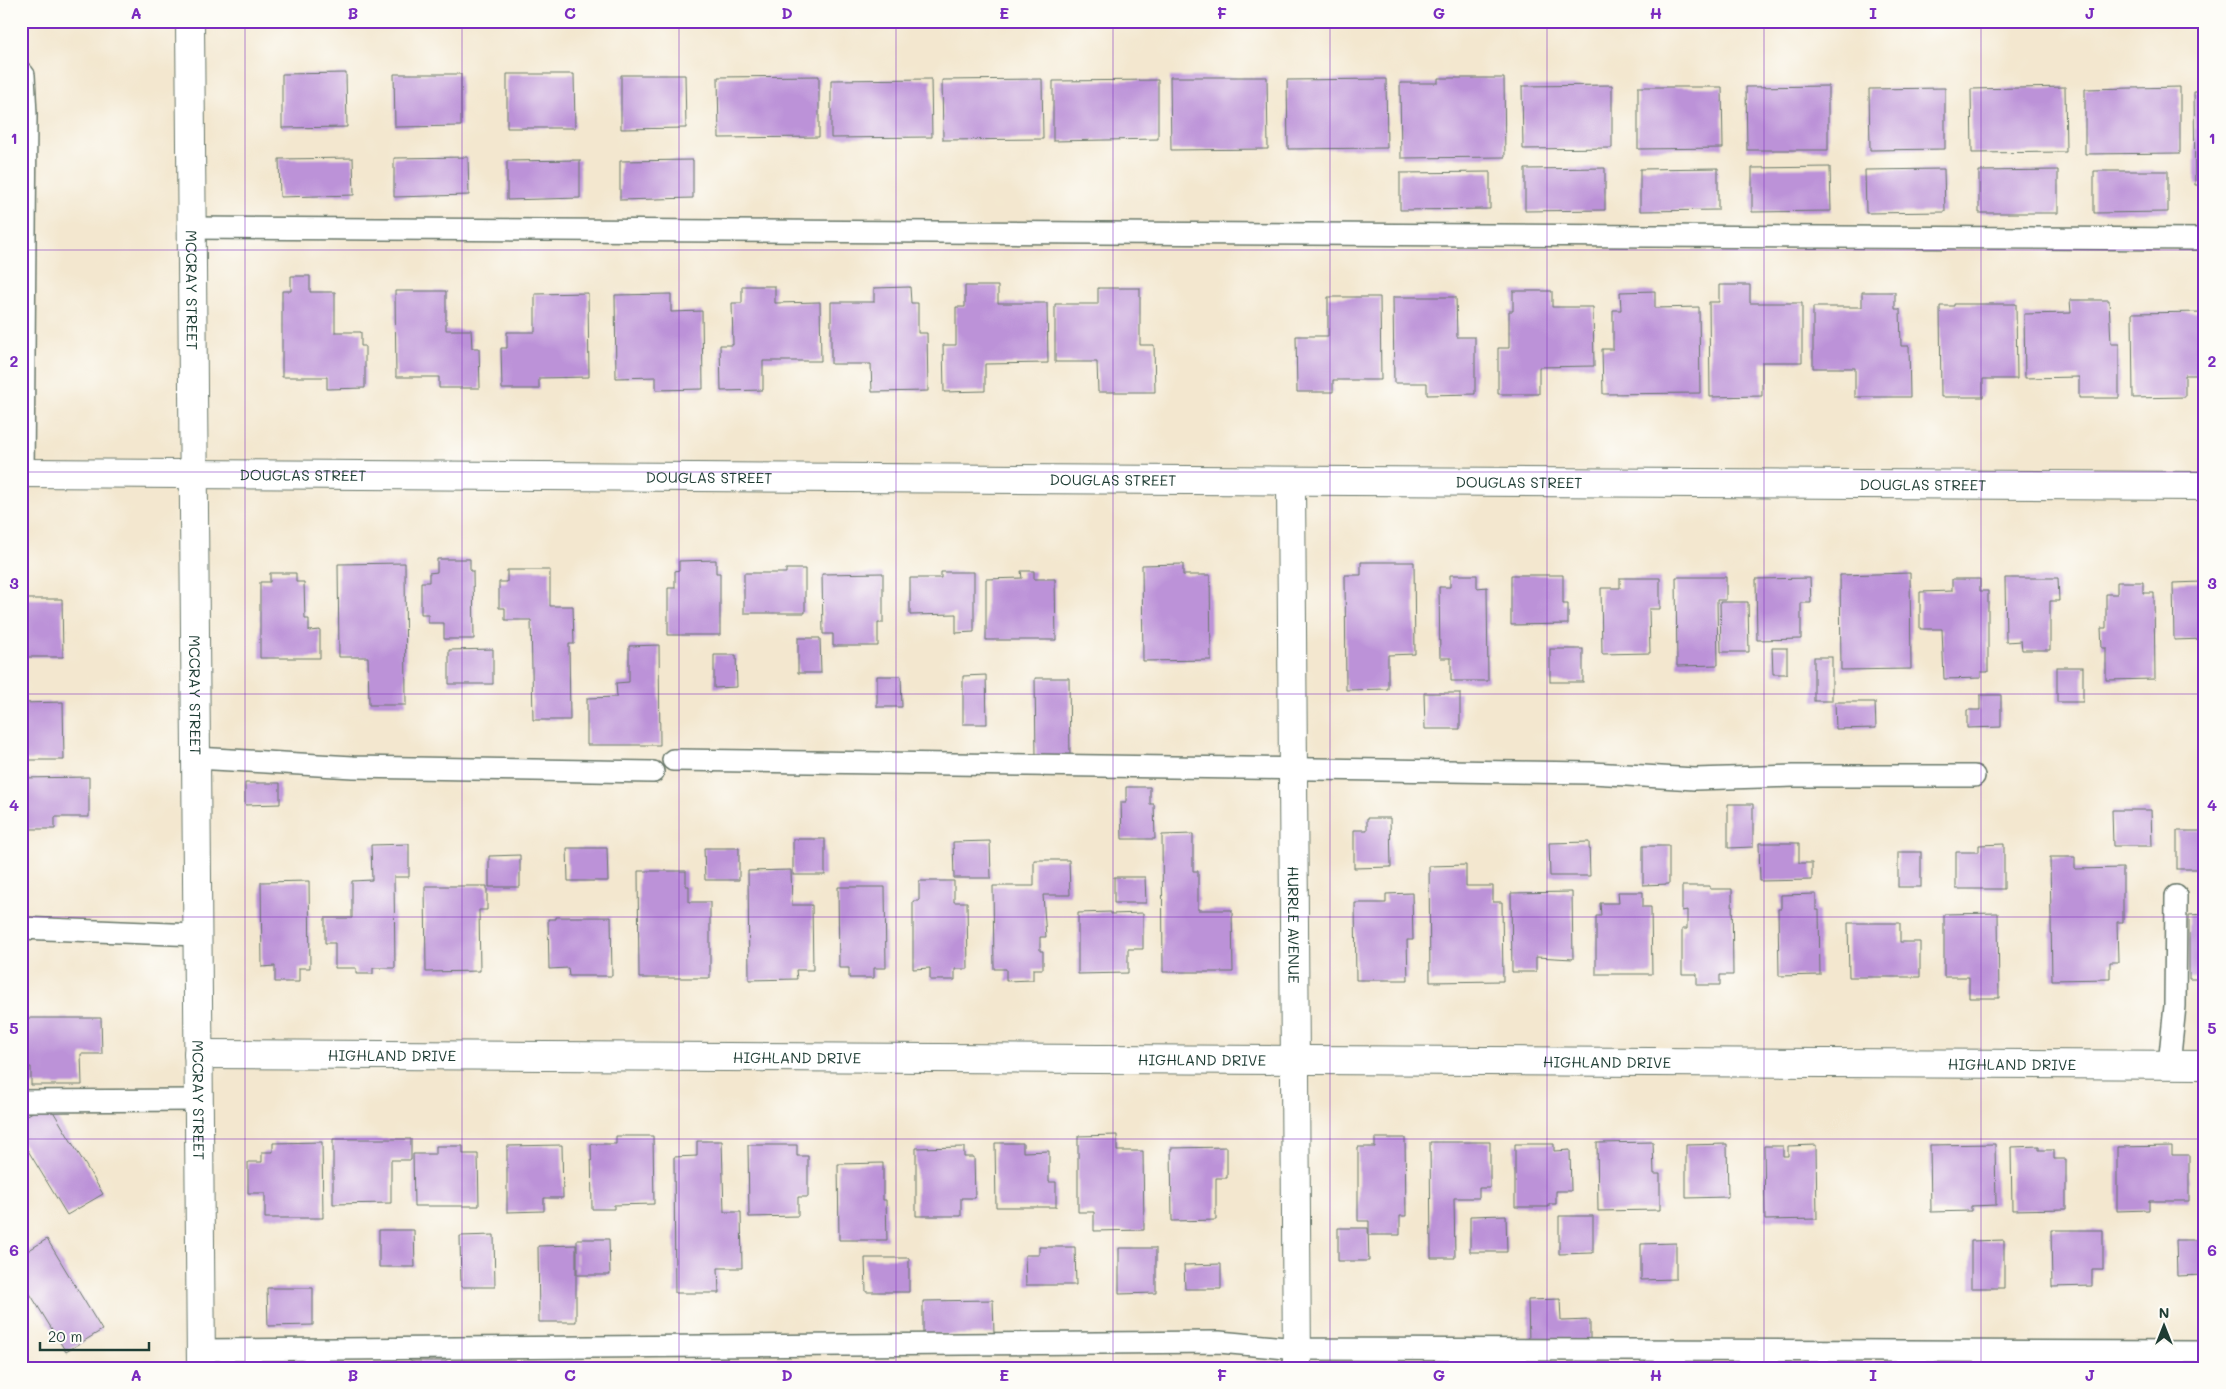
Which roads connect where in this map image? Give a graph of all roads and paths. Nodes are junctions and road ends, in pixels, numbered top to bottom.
1 (190, 21) edge
2 (21, 72) edge
3 (191, 228) junction
4 (2205, 239) edge
5 (22, 473) edge
6 (193, 474) junction
7 (1291, 480) junction
8 (2205, 486) edge
9 (196, 758) junction
10 (673, 760) dead end
11 (1293, 768) junction
12 (652, 772) dead end
13 (1974, 776) dead end
14 (2176, 896) dead end
15 (21, 928) edge
16 (197, 935) junction
17 (198, 1054) junction
18 (1295, 1060) junction
19 (2169, 1065) junction
20 (2205, 1065) edge
21 (199, 1100) junction
22 (21, 1101) edge
23 (2205, 1352) edge
24 (1297, 1358) edge
25 (201, 1359) edge

1 - 3 street, MCCRAY STREET
2 - 5 lane
3 - 4 lane
3 - 6 street, MCCRAY STREET
5 - 6 street, DOUGLAS STREET
6 - 7 street, DOUGLAS STREET
6 - 9 street, MCCRAY STREET
7 - 8 street, DOUGLAS STREET
7 - 11 street, HURRLE AVENUE
9 - 12 lane
9 - 16 street, MCCRAY STREET
10 - 11 lane
11 - 13 lane
11 - 18 street, HURRLE AVENUE
14 - 19 lane
15 - 16 lane
16 - 17 street, MCCRAY STREET
17 - 18 street, HIGHLAND DRIVE
17 - 21 street, MCCRAY STREET
18 - 19 street, HIGHLAND DRIVE
18 - 24 street, HURRLE AVENUE
19 - 20 street, HIGHLAND DRIVE
21 - 22 lane
21 - 25 street, MCCRAY STREET
23 - 24 lane
24 - 25 lane

